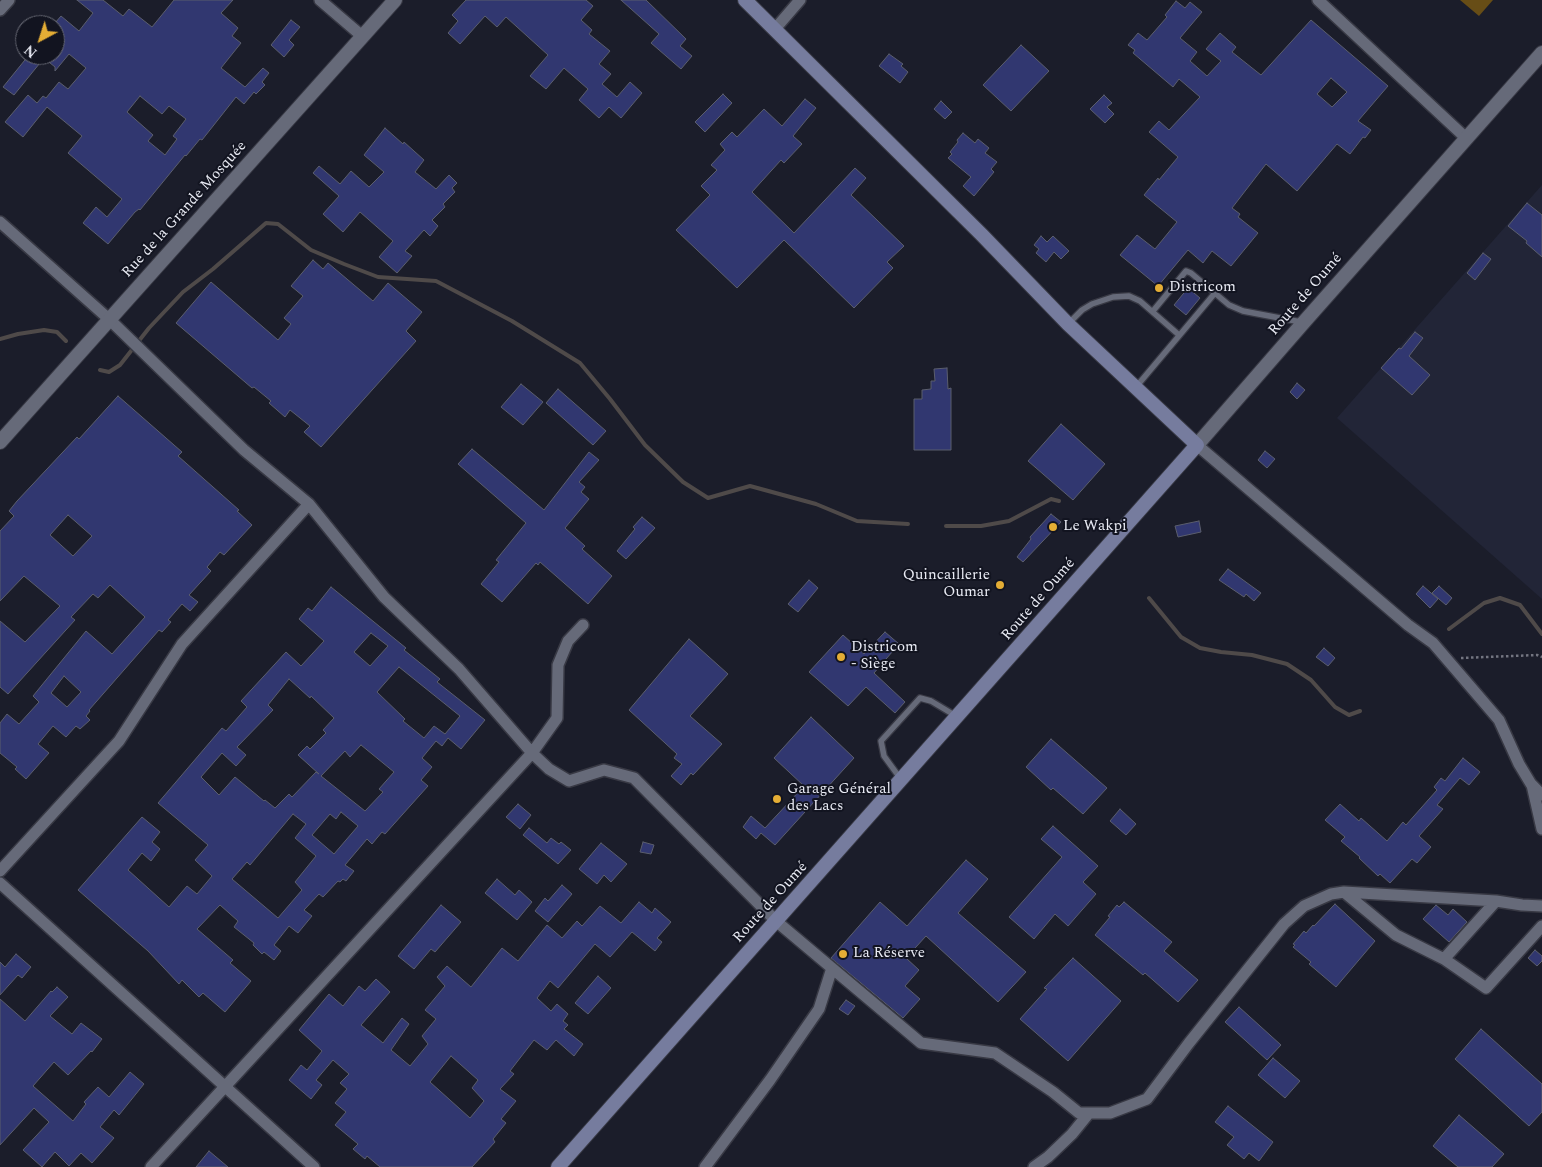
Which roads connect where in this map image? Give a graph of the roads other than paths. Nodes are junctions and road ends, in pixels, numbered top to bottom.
1 (9, 0) edge
2 (320, 0) edge
3 (395, 0) edge
4 (745, 0) edge
5 (800, 0) edge
6 (1318, 0) edge
7 (0, 10) edge
8 (775, 29) junction
9 (362, 36) junction
10 (1542, 53) edge
11 (1466, 138) junction
12 (0, 222) edge
13 (1215, 293) junction
14 (1153, 311) junction
15 (110, 320) junction
16 (1304, 322) junction
17 (1068, 324) junction
18 (1179, 335) junction
19 (1136, 388) junction
20 (0, 442) edge
21 (1197, 445) junction
22 (309, 504) junction
23 (583, 625) dead end
24 (958, 717) junction
25 (532, 753) junction
26 (902, 780) junction
27 (1531, 784) junction
28 (1542, 796) edge
29 (1542, 829) edge
30 (0, 871) edge
31 (0, 883) edge
32 (1344, 892) junction
33 (1496, 901) junction
34 (1542, 906) edge
35 (776, 921) junction
36 (1542, 926) edge
37 (1444, 959) junction
38 (832, 968) junction
39 (225, 1086) junction
40 (1089, 1113) junction
41 (151, 1167) edge
42 (314, 1167) edge
43 (558, 1167) edge
44 (705, 1167) edge
45 (1034, 1167) edge

1 - 7 street
2 - 9 street
3 - 9 street, Rue de la Grande Mosquée
4 - 8 main road
5 - 8 street
6 - 11 street
8 - 17 main road
9 - 15 street, Rue de la Grande Mosquée
10 - 11 street, Route de Oumé
11 - 16 street, Route de Oumé
12 - 15 street
13 - 14 lane
13 - 16 lane
13 - 18 lane
14 - 17 lane
14 - 18 lane
15 - 20 street, Rue de la Grande Mosquée
15 - 22 street
16 - 21 street, Route de Oumé
17 - 19 main road
18 - 19 lane
19 - 21 main road
21 - 24 main road, Route de Oumé
21 - 27 street
22 - 25 street
22 - 30 street
23 - 25 street
24 - 26 main road, Route de Oumé
24 - 26 lane
25 - 35 street
25 - 39 street
26 - 35 main road, Route de Oumé
27 - 28 street
27 - 29 street
31 - 39 street
32 - 33 street
32 - 37 street
32 - 40 street
33 - 34 street
33 - 37 street
35 - 38 street
35 - 43 main road, Route de Oumé
36 - 37 street
38 - 40 street
38 - 44 street
39 - 41 street
39 - 42 street
40 - 45 street

